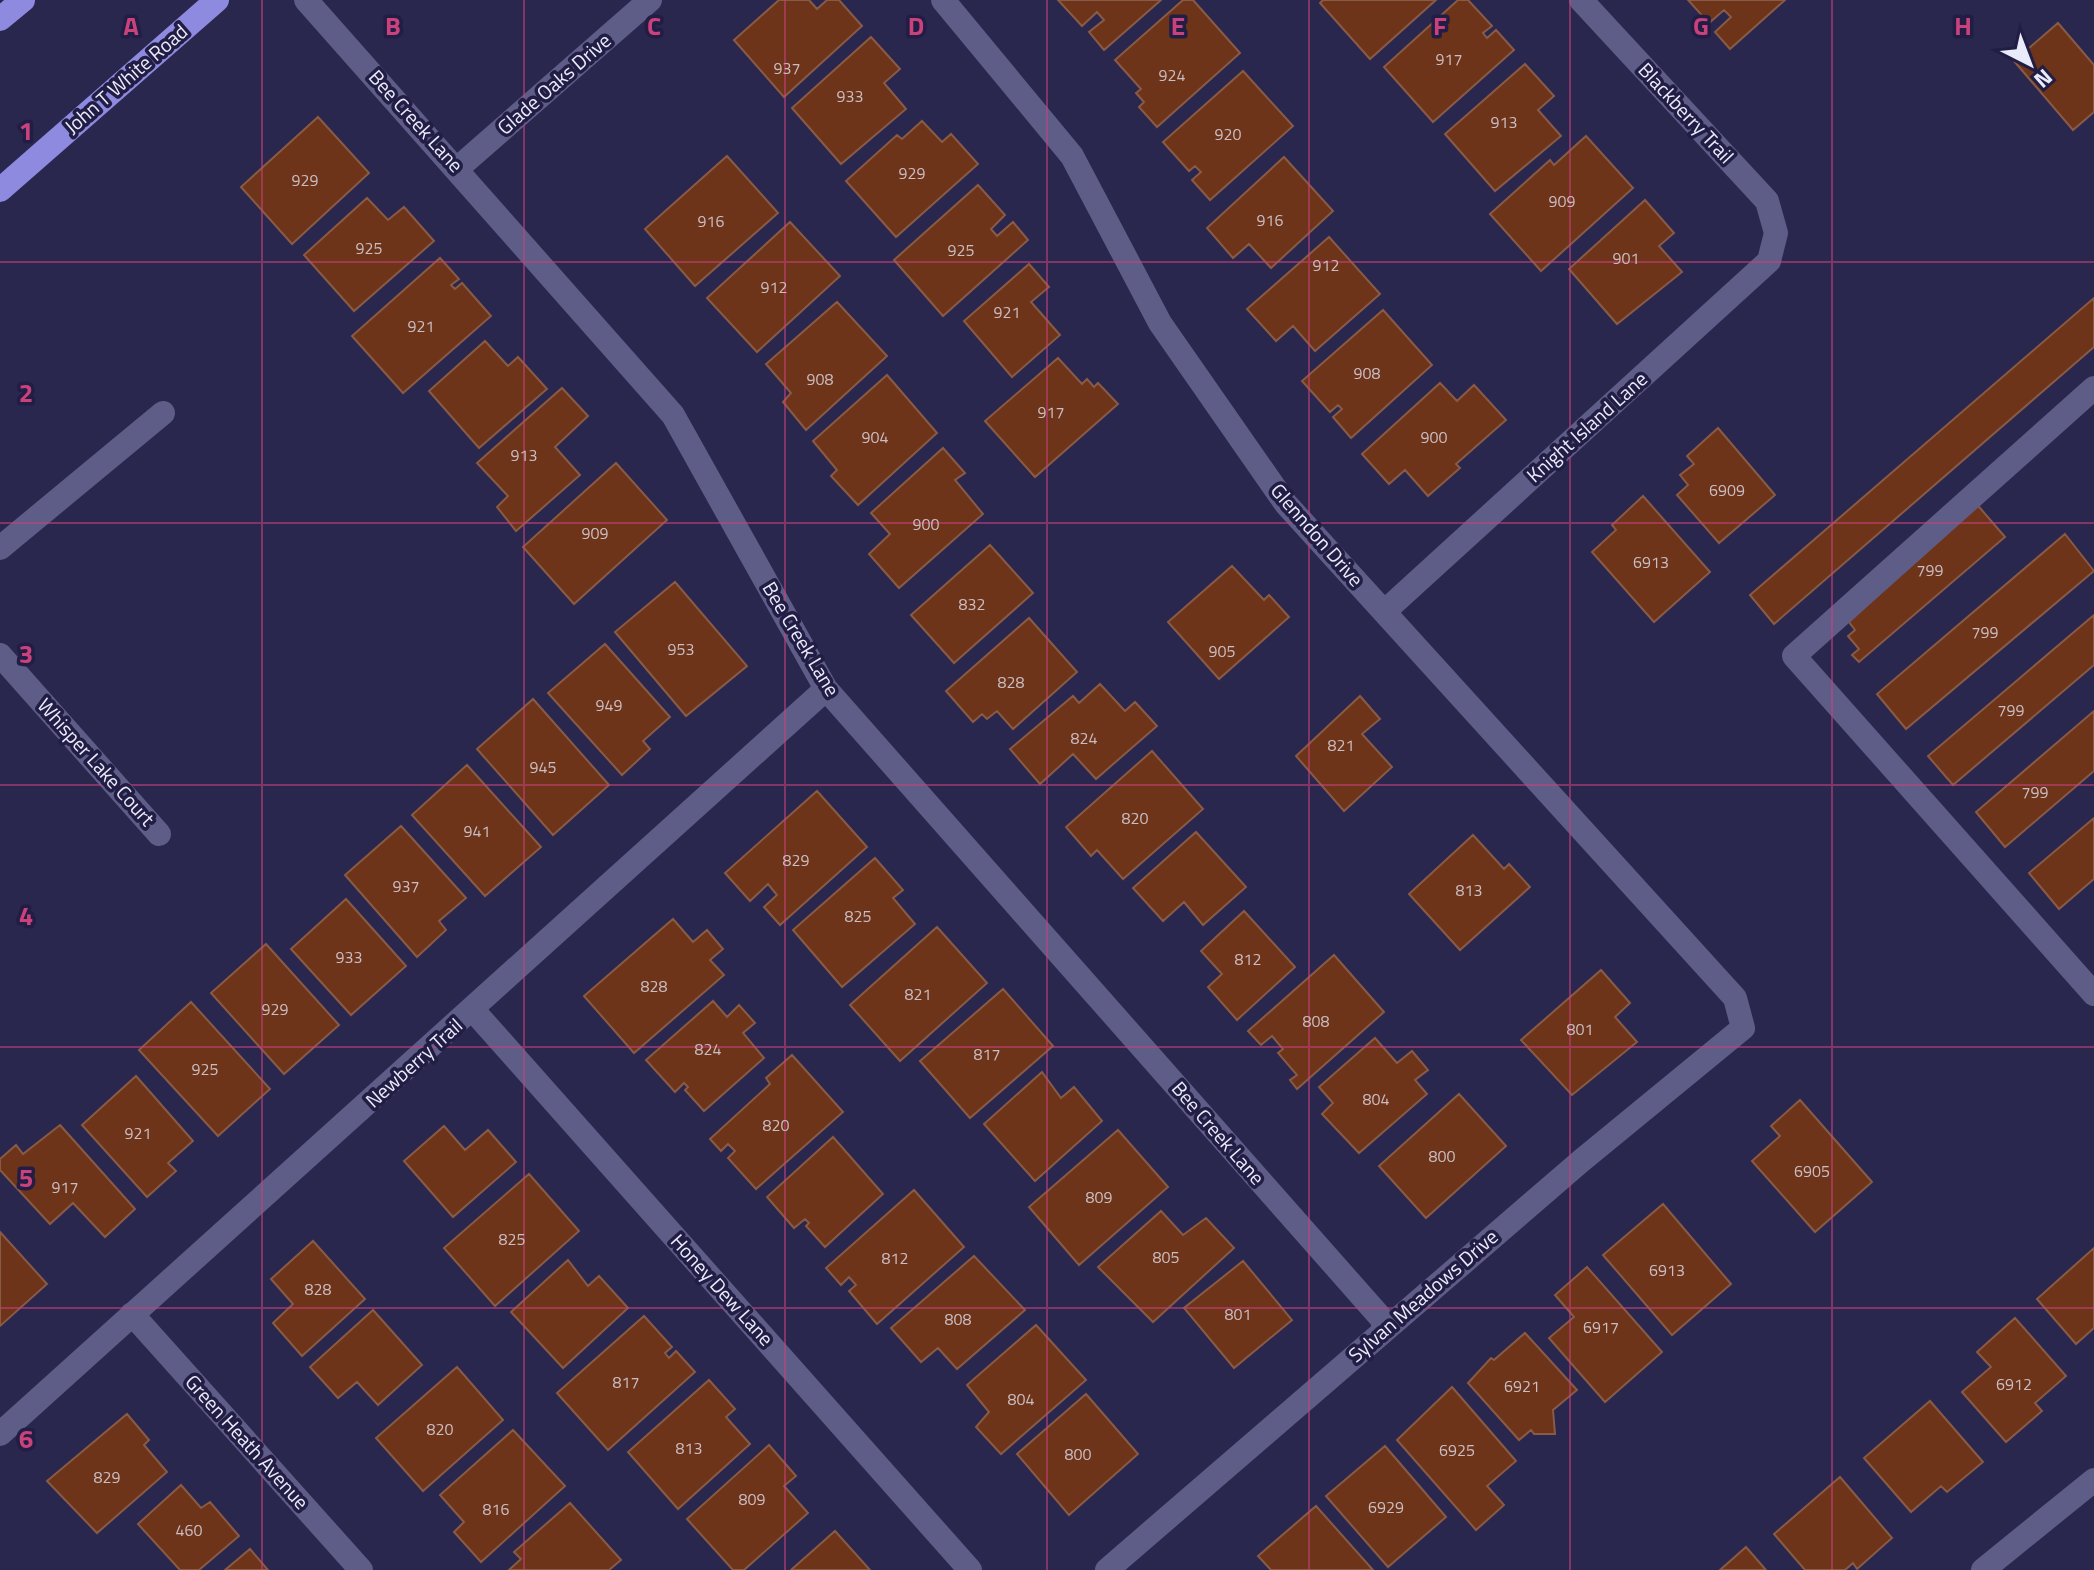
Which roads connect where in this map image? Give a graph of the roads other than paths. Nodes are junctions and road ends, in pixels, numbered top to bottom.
1 (23, 0) edge
2 (217, 0) edge
3 (306, 0) edge
4 (650, 0) edge
5 (943, 0) edge
6 (1581, 0) edge
7 (0, 19) edge
8 (458, 168) junction
9 (0, 190) edge
10 (1776, 233) joint
11 (2094, 388) edge
12 (163, 413) dead end
13 (0, 548) edge
14 (1384, 612) junction
15 (0, 655) edge
16 (826, 689) junction
17 (159, 834) dead end
18 (2094, 994) edge
19 (473, 1010) junction
20 (1743, 1028) joint
21 (132, 1314) junction
22 (1384, 1330) junction
23 (0, 1434) edge
24 (2094, 1480) edge
25 (361, 1570) edge
26 (970, 1570) edge
27 (1107, 1570) edge
28 (1983, 1570) edge

1 - 7 main road
2 - 9 main road, John T White Road
3 - 8 street, Bee Creek Lane
4 - 8 street, Glade Oaks Drive
5 - 14 street, Glenndon Drive
6 - 10 street, Blackberry Trail
8 - 16 street, Bee Creek Lane
10 - 14 street, Knight Island Lane
11 - 18 street
12 - 13 street
14 - 20 street, Glenndon Drive
15 - 17 street, Whisper Lake Court
16 - 19 street, Newberry Trail
16 - 22 street, Bee Creek Lane
19 - 21 street, Newberry Trail
19 - 26 street, Honey Dew Lane
20 - 22 street, Sylvan Meadows Drive
21 - 23 street, Newberry Trail
21 - 25 street, Green Heath Avenue
22 - 27 street, Sylvan Meadows Drive
24 - 28 street

